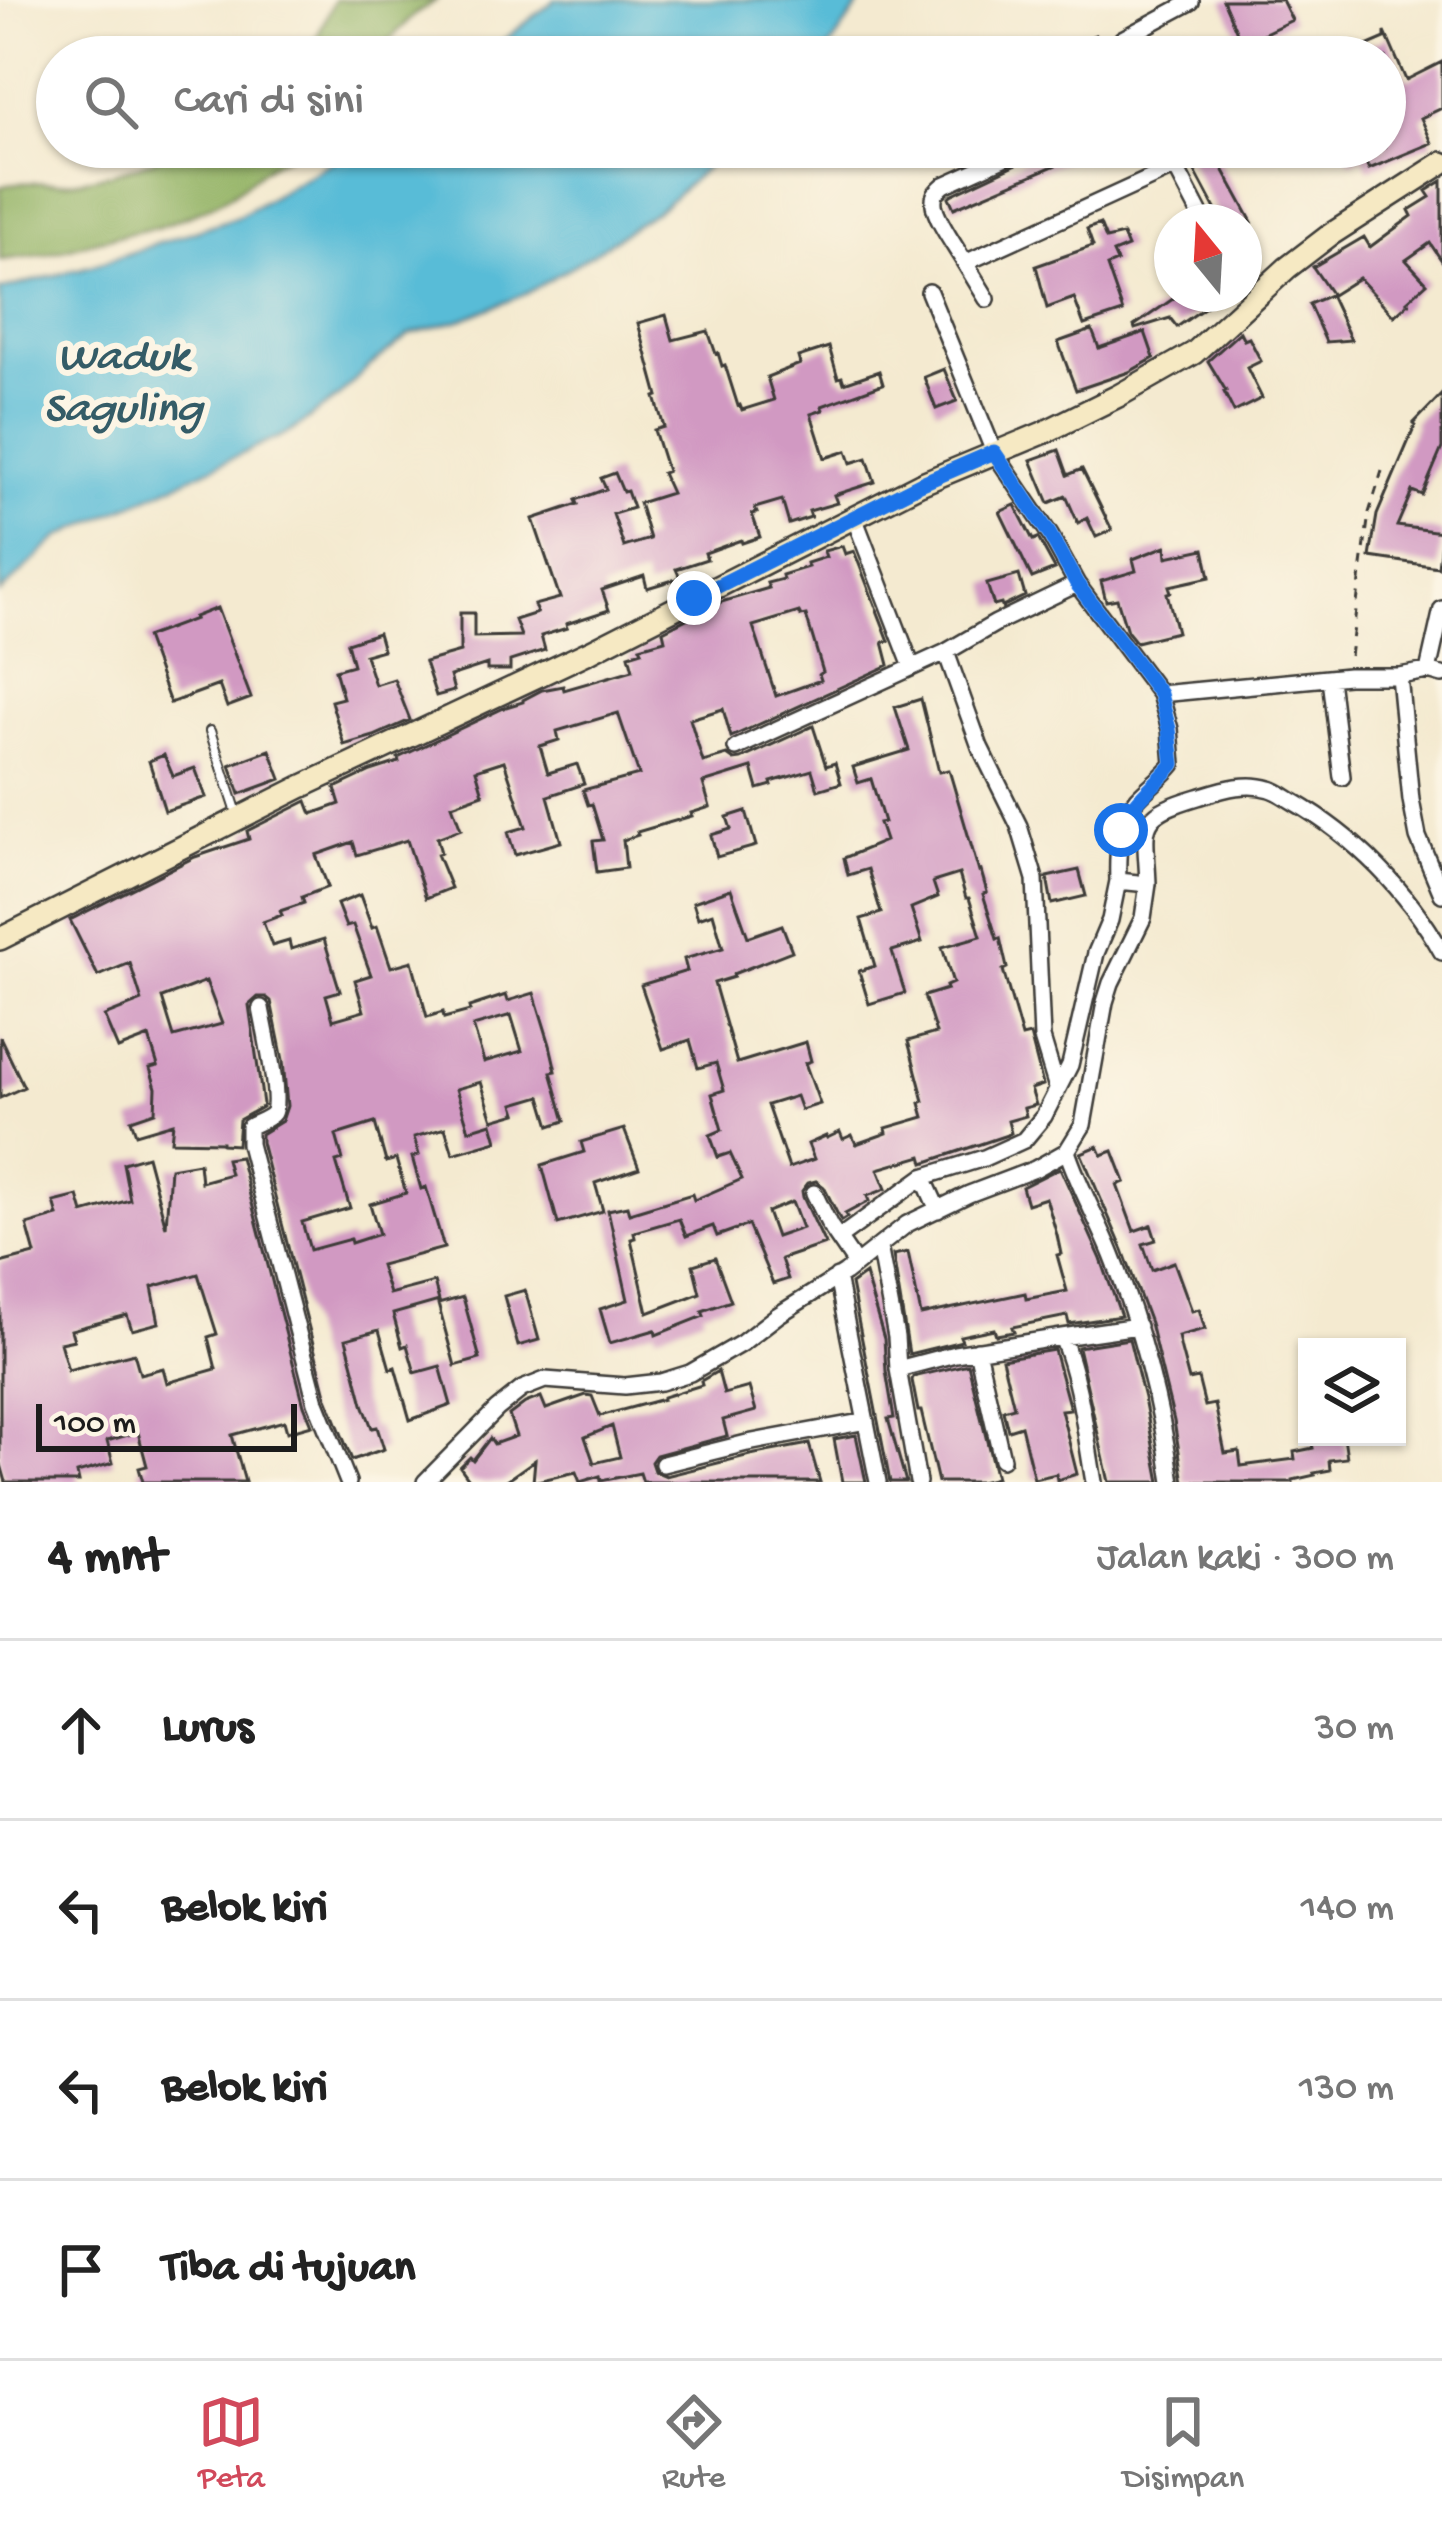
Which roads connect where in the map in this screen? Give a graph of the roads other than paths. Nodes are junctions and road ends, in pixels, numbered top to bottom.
1 (1191, 2) edge
2 (1128, 36) edge
3 (1442, 164) edge
4 (982, 168) edge
5 (1172, 168) edge
6 (1175, 168) edge
7 (1194, 204) edge
8 (964, 263) junction
9 (1262, 286) edge
10 (929, 292) dead end
11 (987, 299) dead end
12 (1232, 312) edge
13 (994, 452) junction
14 (854, 517) junction
15 (1077, 584) junction
16 (1442, 609) edge
17 (946, 652) junction
18 (911, 667) junction
19 (1435, 673) edge
20 (1399, 676) junction
21 (1339, 677) junction
22 (1160, 694) junction
23 (210, 731) dead end
24 (736, 748) dead end
25 (1342, 777) dead end
26 (238, 818) junction
27 (1118, 881) junction
28 (1148, 884) junction
29 (1442, 893) edge
30 (0, 939) edge
31 (1442, 952) edge
32 (261, 1008) dead end
33 (1058, 1088) junction
34 (1067, 1151) junction
35 (923, 1177) junction
36 (814, 1193) dead end
37 (938, 1210) junction
38 (840, 1237) junction
39 (879, 1246) junction
40 (856, 1264) junction
41 (837, 1277) junction
42 (1138, 1326) junction
43 (1062, 1337) junction
44 (977, 1350) junction
45 (898, 1369) junction
46 (866, 1421) junction
47 (1002, 1459) dead end
48 (663, 1463) dead end
49 (348, 1482) edge
50 (425, 1482) edge
51 (878, 1482) edge
52 (918, 1482) edge
53 (1094, 1482) edge
54 (1172, 1482) edge

1 - 2 street
3 - 9 street
4 - 8 street
5 - 8 street
6 - 7 street
8 - 11 street
10 - 13 street
12 - 13 street
13 - 14 street
13 - 15 street
14 - 18 street
14 - 26 street
15 - 17 street
15 - 22 street
16 - 19 street
17 - 18 street
17 - 33 street
18 - 24 street
19 - 20 street
20 - 21 street
20 - 29 street
21 - 22 street
21 - 25 street
22 - 27 street
23 - 26 lane
26 - 30 street
27 - 28 street
27 - 33 street
28 - 31 street
28 - 34 street
32 - 49 street
33 - 35 street
34 - 37 street
34 - 42 street
35 - 37 street
35 - 38 street
36 - 38 street
37 - 39 street
38 - 40 street
39 - 40 street
39 - 45 street
40 - 41 street
41 - 46 street
41 - 50 street
42 - 43 street
42 - 54 street
43 - 44 street
43 - 53 street
44 - 45 street
44 - 47 street
45 - 52 street
46 - 48 street
46 - 51 street

